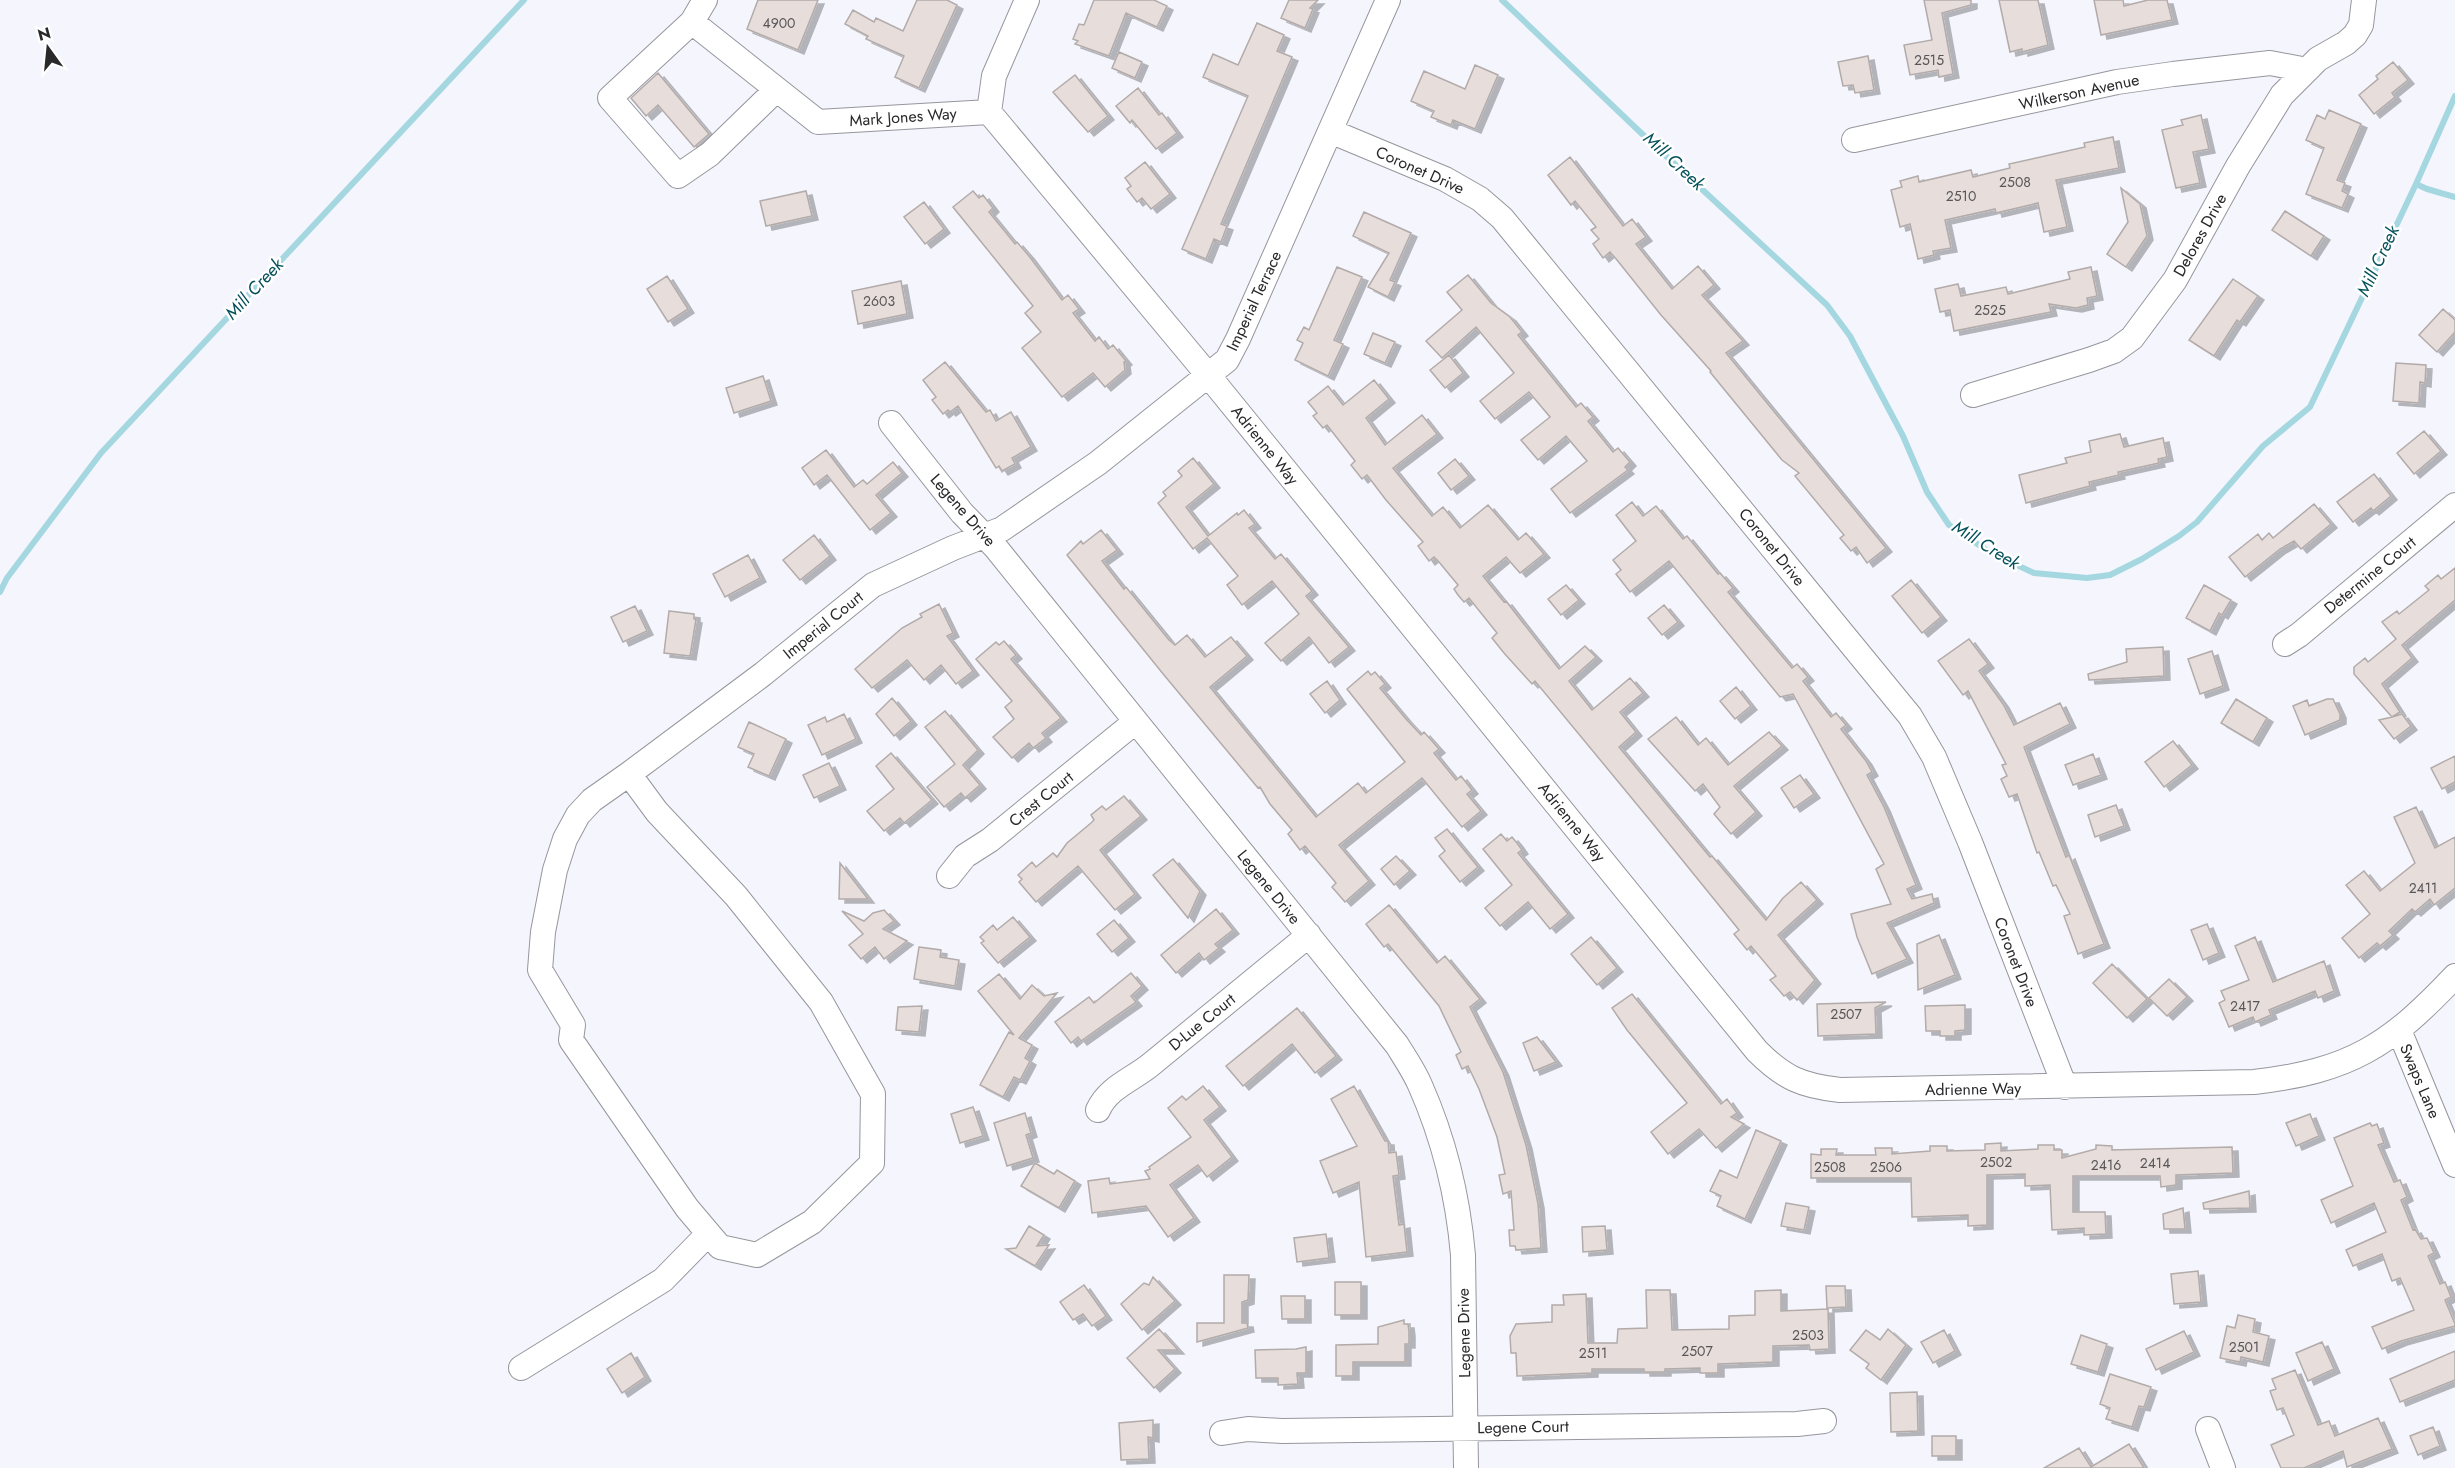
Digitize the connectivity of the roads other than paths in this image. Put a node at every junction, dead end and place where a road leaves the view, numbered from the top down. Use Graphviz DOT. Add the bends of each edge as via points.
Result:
graph roads {
  1 [pos="705,0"];
  2 [pos="1027,0"];
  3 [pos="1388,0"];
  4 [pos="2364,0"];
  5 [pos="692,22"];
  6 [pos="2307,70"];
  7 [pos="776,90"];
  8 [pos="989,112"];
  9 [pos="1330,131"];
  10 [pos="1854,140"];
  11 [pos="1208,375"];
  12 [pos="1973,395"];
  13 [pos="891,423"];
  14 [pos="2455,505"];
  15 [pos="984,536"];
  16 [pos="2285,644"];
  17 [pos="1135,722"];
  18 [pos="629,774"];
  19 [pos="949,876"];
  20 [pos="1309,935"];
  21 [pos="2455,976"];
  22 [pos="2399,1030"];
  23 [pos="2064,1087"];
  24 [pos="1098,1110"];
  25 [pos="2455,1165"];
  26 [pos="708,1234"];
  27 [pos="521,1368"];
  28 [pos="1824,1421"];
  29 [pos="1465,1428"];
  30 [pos="2208,1429"];
  31 [pos="1222,1433"];
  32 [pos="1466,1468"];
  33 [pos="2223,1468"];
  1 -- 5 [label="street"];
  2 -- 8 [label="street" via="994,76"];
  3 -- 9 [label="street, Imperial Terrace"];
  4 -- 6 [label="street, Delores Drive" via="2361,25 2355,35"];
  5 -- 7 [label="street"];
  5 -- 7 [label="street" via="610,98 678,176 710,154"];
  6 -- 10 [label="street, Wilkerson Avenue" via="2270,63 2118,82"];
  6 -- 12 [label="street, Delores Drive" via="2282,95 2175,280 2132,339 2090,360"];
  7 -- 8 [label="street, Mark Jones Way" via="818,122"];
  8 -- 11 [label="street, Adrienne Way"];
  9 -- 11 [label="street, Imperial Terrace" via="1238,339 1227,360"];
  9 -- 23 [label="street, Coronet Drive" via="1445,179 1480,199 1502,218 1910,716 1934,757 1965,831"];
  11 -- 15 [label="street, Imperial Terrace" via="1098,464 1002,529"];
  11 -- 23 [label="street, Adrienne Way" via="1774,1068 1802,1083 1839,1090"];
  13 -- 15 [label="street, Legene Drive"];
  14 -- 16 [label="street, Determine Court"];
  15 -- 17 [label="street, Legene Drive"];
  15 -- 18 [label="street, Imperial Court" via="873,585 763,674"];
  17 -- 19 [label="street, Crest Court" via="966,856"];
  17 -- 20 [label="street, Legene Drive"];
  18 -- 26 [label="street, Imperial Court" via="585,807 565,839 543,932 540,970 573,1025 571,1040"];
  18 -- 26 [label="street, Imperial Court" via="657,812 736,896 821,1002 873,1094 872,1163 812,1221 757,1255 720,1247"];
  20 -- 24 [label="street, D-Lue Court" via="1110,1093"];
  20 -- 29 [label="street, Legene Drive" via="1397,1045 1420,1083 1438,1131 1452,1178 1463,1255"];
  21 -- 22 [label="street, Adrienne Way"];
  22 -- 23 [label="street, Adrienne Way" via="2370,1051 2344,1063 2294,1077 2254,1082"];
  22 -- 25 [label="street, Swaps Lane"];
  26 -- 27 [label="street" via="663,1280"];
  28 -- 29 [label="street, Legene Court"];
  29 -- 31 [label="street, Legene Court" via="1248,1429"];
  29 -- 32 [label="street, Legene Drive"];
  30 -- 33 [label="street"];
}
